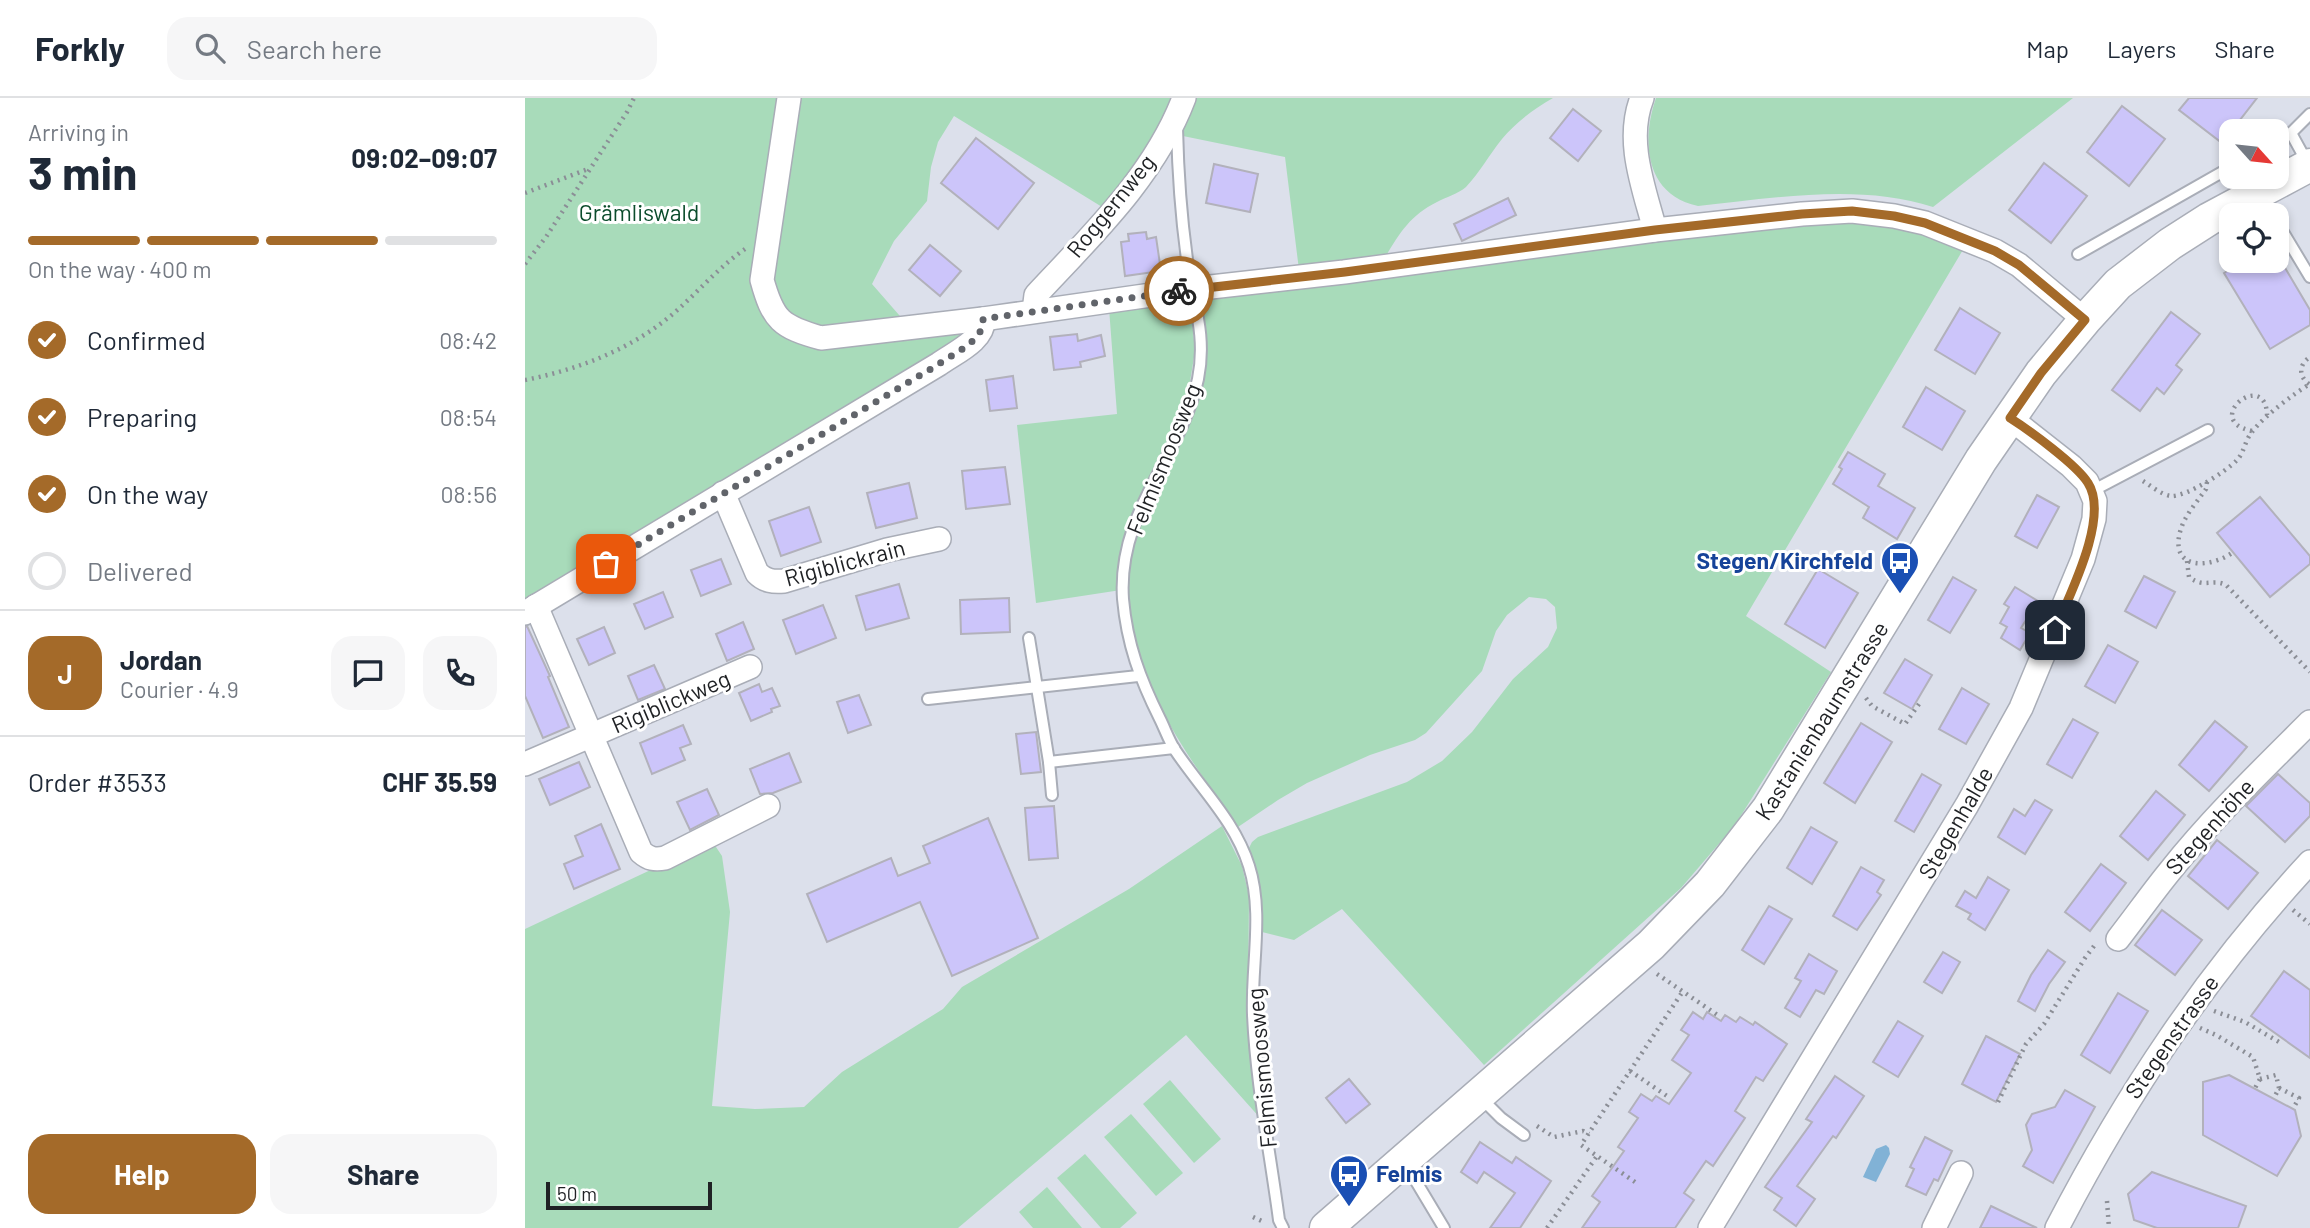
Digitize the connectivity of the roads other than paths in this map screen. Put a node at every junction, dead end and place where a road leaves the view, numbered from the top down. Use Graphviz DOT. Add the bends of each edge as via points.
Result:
graph roads {
  1 [pos="789,98"];
  2 [pos="1642,98"];
  3 [pos="1180,108"];
  4 [pos="2310,114"];
  5 [pos="2291,133"];
  6 [pos="2310,165"];
  7 [pos="2219,174"];
  8 [pos="2267,203"];
  9 [pos="2219,216"];
  10 [pos="1655,230"];
  11 [pos="2289,242"];
  12 [pos="2078,254"];
  13 [pos="2310,277"];
  14 [pos="1193,289"];
  15 [pos="1034,311"];
  16 [pos="983,319"];
  17 [pos="2085,320"];
  18 [pos="2010,418"];
  19 [pos="2208,430"];
  20 [pos="2092,491"];
  21 [pos="723,493"];
  22 [pos="939,539"];
  23 [pos="530,610"];
  24 [pos="1028,638"];
  25 [pos="750,667"];
  26 [pos="1138,676"];
  27 [pos="1037,687"];
  28 [pos="928,699"];
  29 [pos="2310,723"];
  30 [pos="591,736"];
  31 [pos="1174,748"];
  32 [pos="1049,762"];
  33 [pos="525,764"];
  34 [pos="1052,795"];
  35 [pos="768,806"];
  36 [pos="2310,862"];
  37 [pos="2118,939"];
  38 [pos="1479,1096"];
  39 [pos="1524,1135"];
  40 [pos="1404,1160"];
  41 [pos="1961,1173"];
  42 [pos="1283,1228"];
  43 [pos="1326,1228"];
  44 [pos="1444,1228"];
  45 [pos="1710,1228"];
  46 [pos="1934,1228"];
  47 [pos="2057,1228"];
  1 -- 16 [label="street" via="762,280 768,304 780,321 821,338"];
  2 -- 10 [label="street" via="1637,110 1637,156"];
  3 -- 14 [label="lane, Felmismoosweg" via="1178,170"];
  3 -- 15 [label="street, Roggernweg" via="1139,178 1036,295"];
  4 -- 5 [label="lane"];
  5 -- 6 [label="lane"];
  6 -- 8 [label="street, Kastanienbaumstrasse"];
  7 -- 12 [label="lane"];
  9 -- 17 [label="street, Kastanienbaumstrasse" via="2171,244 2118,284"];
  10 -- 14 [label="street"];
  10 -- 17 [label="street" via="1852,211 1894,216 1925,223 1995,251"];
  11 -- 13 [label="lane"];
  14 -- 15 [label="street"];
  14 -- 26 [label="lane, Felmismoosweg" via="1201,327 1198,378 1181,429 1135,519 1122,581"];
  15 -- 16 [label="street"];
  16 -- 21 [label="street" via="978,337 939,364"];
  17 -- 18 [label="street, Kastanienbaumstrasse"];
  18 -- 20 [label="street" via="2071,466"];
  18 -- 38 [label="street, Kastanienbaumstrasse" via="1746,840 1651,945"];
  19 -- 20 [label="lane"];
  20 -- 45 [label="street, Stegenhalde" via="2094,519 2083,559 2021,708 1908,905"];
  21 -- 22 [label="street, Rigiblickrain" via="757,573 773,582"];
  21 -- 23 [label="street"];
  23 -- 30 [label="street, Rigiblickweg"];
  24 -- 27 [label="lane"];
  25 -- 30 [label="street, Rigiblickweg"];
  26 -- 27 [label="lane"];
  26 -- 31 [label="lane, Felmismoosweg"];
  27 -- 28 [label="lane"];
  27 -- 32 [label="lane"];
  29 -- 37 [label="street, Stegenhöhe" via="2197,839"];
  30 -- 33 [label="street, Rigiblickweg"];
  30 -- 35 [label="street, Rigiblickweg" via="641,852 648,858 666,858"];
  31 -- 32 [label="lane"];
  31 -- 42 [label="lane, Felmismoosweg" via="1236,834 1249,867 1255,899 1253,1014"];
  32 -- 34 [label="lane"];
  36 -- 47 [label="street, Stegenstrasse" via="2180,1021 2117,1117"];
  38 -- 39 [label="lane"];
  38 -- 40 [label="street, Kastanienbaumstrasse"];
  40 -- 43 [label="street, Kastanienbaumstrasse"];
  40 -- 44 [label="lane"];
  41 -- 46 [label="street"];
}
